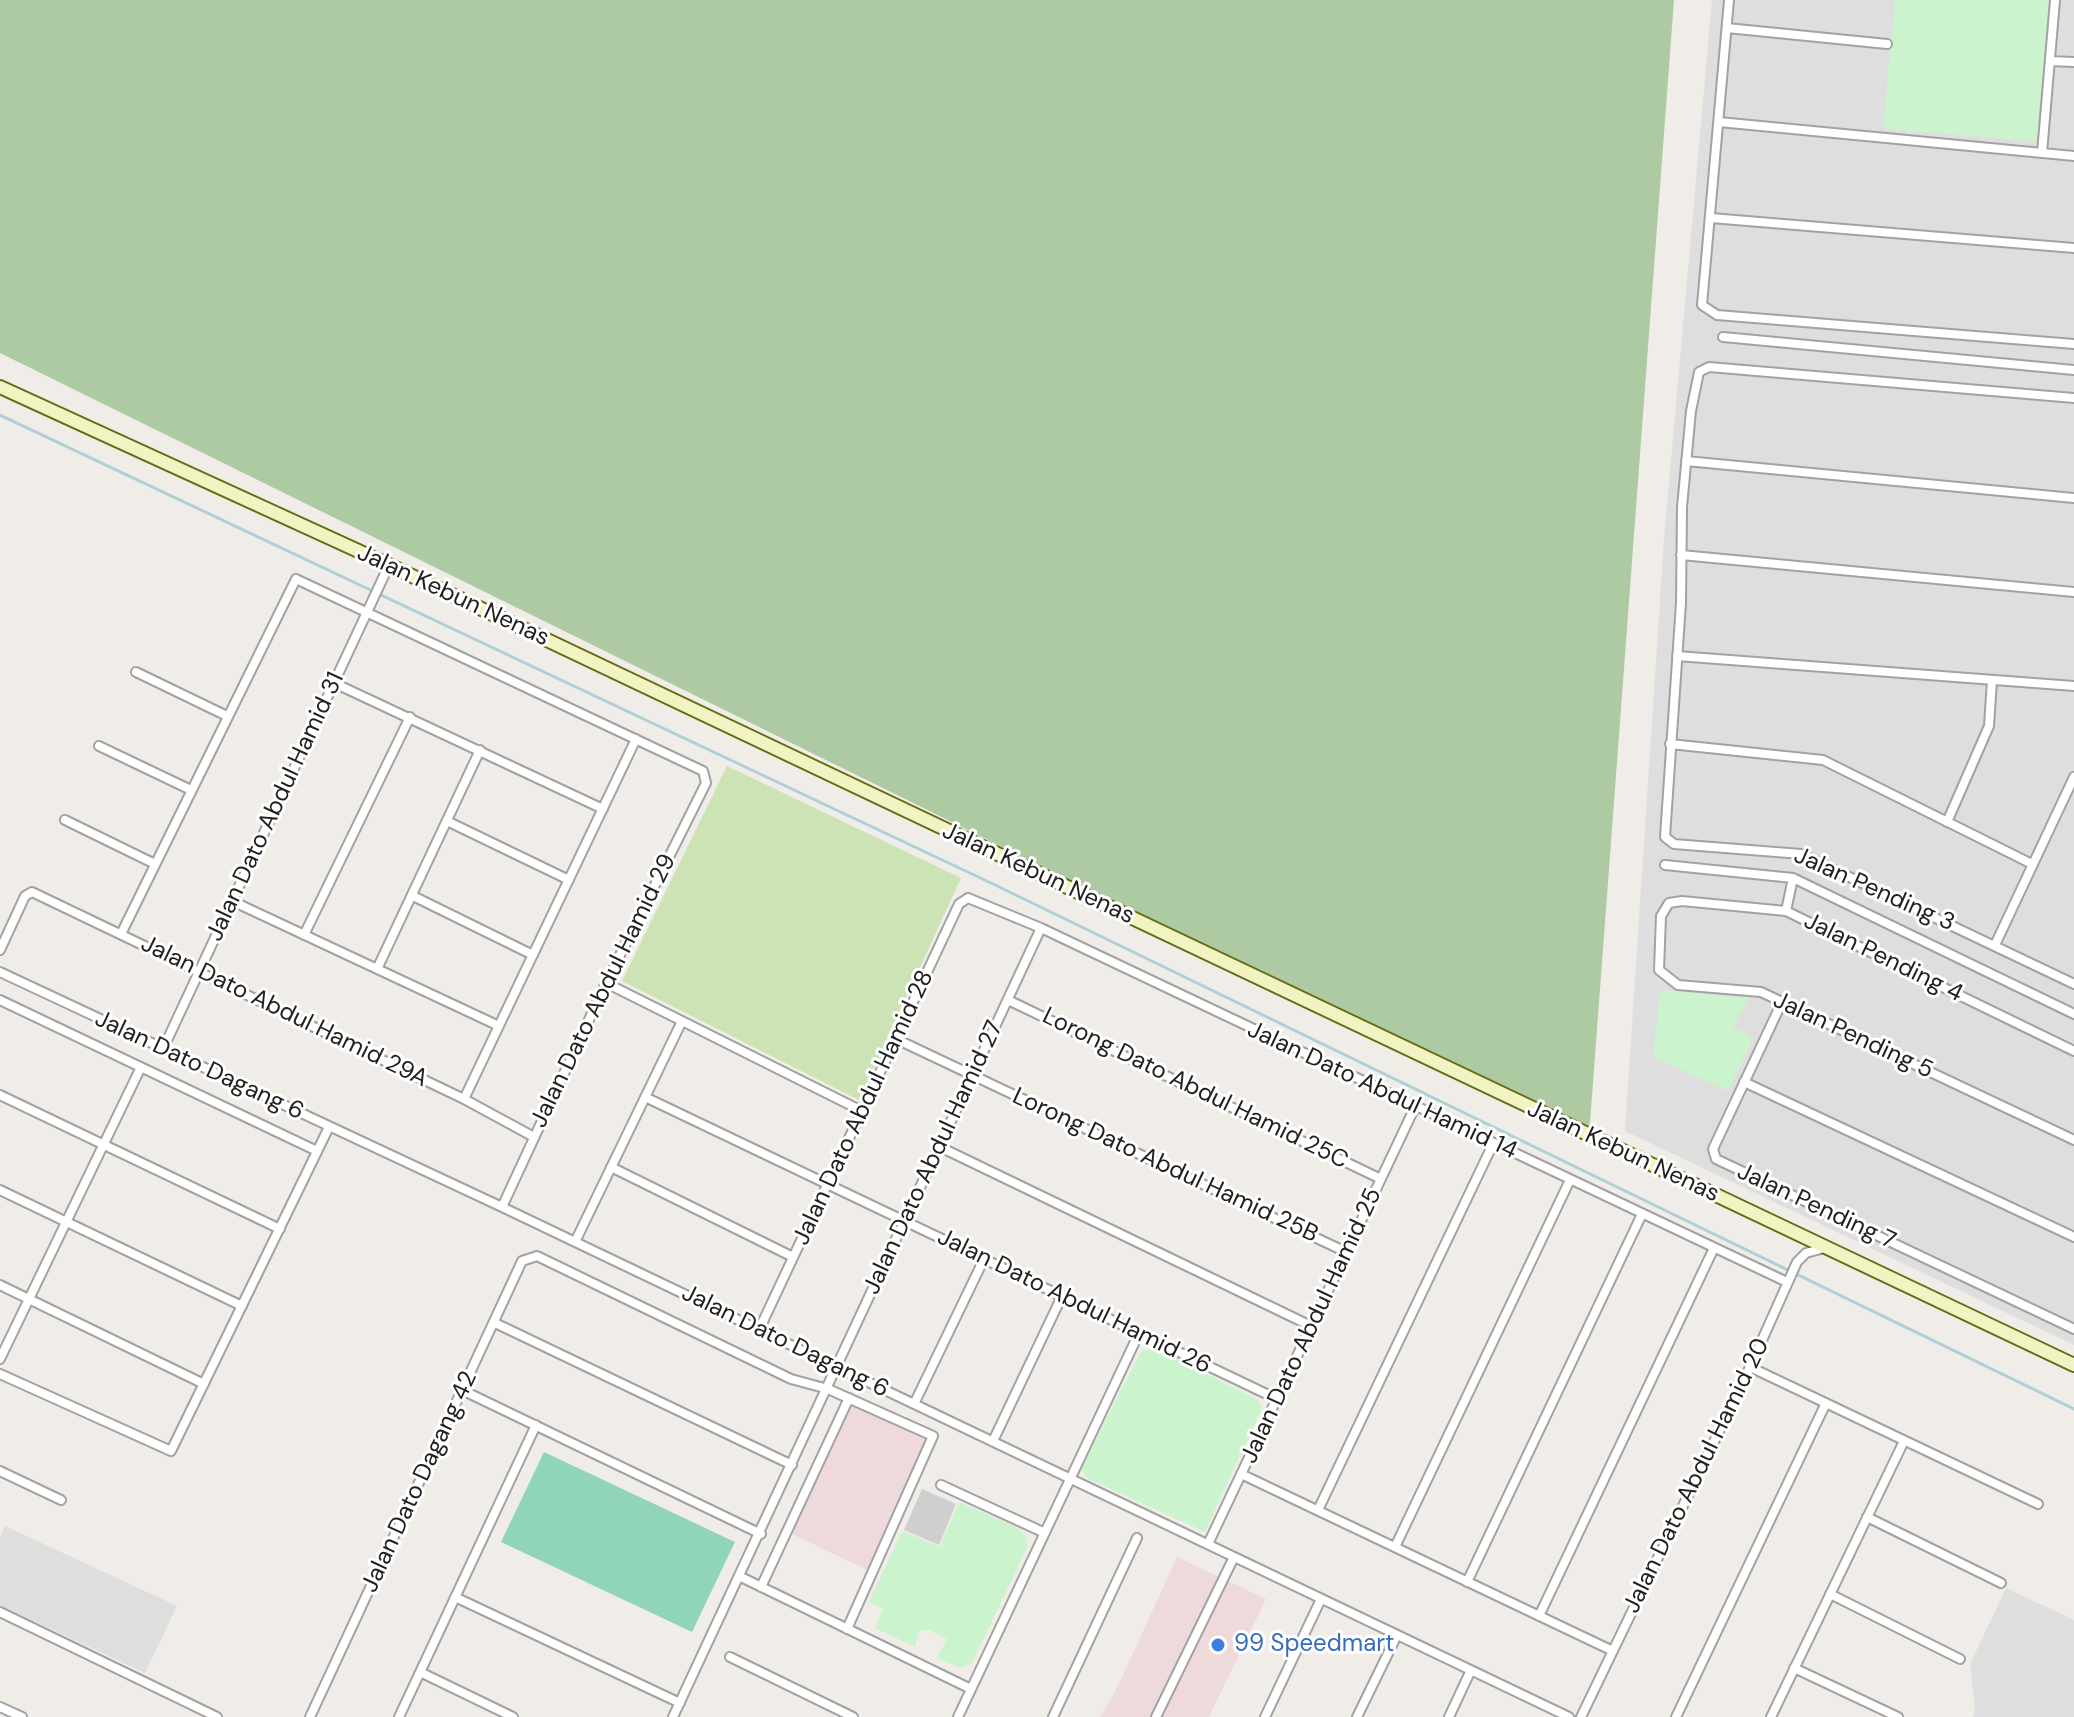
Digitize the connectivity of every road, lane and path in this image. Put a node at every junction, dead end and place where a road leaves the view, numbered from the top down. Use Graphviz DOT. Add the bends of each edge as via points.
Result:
graph roads {
  1 [pos="1729,0"];
  2 [pos="2055,0"];
  3 [pos="1727,28"];
  4 [pos="1887,44"];
  5 [pos="2050,61"];
  6 [pos="2074,62"];
  7 [pos="1719,122"];
  8 [pos="2042,153"];
  9 [pos="2074,156"];
  10 [pos="1711,218"];
  11 [pos="2074,248"];
  12 [pos="1723,337"];
  13 [pos="2074,344"];
  14 [pos="2074,370"];
  15 [pos="0,387"];
  16 [pos="2074,398"];
  17 [pos="1686,461"];
  18 [pos="2074,498"];
  19 [pos="1681,555"];
  20 [pos="389,565"];
  21 [pos="2074,592"];
  22 [pos="367,611"];
  23 [pos="1677,656"];
  24 [pos="136,672"];
  25 [pos="1992,680"];
  26 [pos="334,683"];
  27 [pos="2074,686"];
  28 [pos="227,716"];
  29 [pos="410,717"];
  30 [pos="636,739"];
  31 [pos="1670,744"];
  32 [pos="99,746"];
  33 [pos="480,750"];
  34 [pos="2074,777"];
  35 [pos="191,790"];
  36 [pos="603,809"];
  37 [pos="65,820"];
  38 [pos="449,822"];
  39 [pos="1947,822"];
  40 [pos="155,864"];
  41 [pos="2032,864"];
  42 [pos="1665,865"];
  43 [pos="1793,878"];
  44 [pos="569,880"];
  45 [pos="413,896"];
  46 [pos="977,899"];
  47 [pos="232,901"];
  48 [pos="1682,901"];
  49 [pos="1786,911"];
  50 [pos="1041,928"];
  51 [pos="121,934"];
  52 [pos="304,935"];
  53 [pos="1995,945"];
  54 [pos="0,950"];
  55 [pos="533,955"];
  56 [pos="377,969"];
  57 [pos="0,972"];
  58 [pos="199,972"];
  59 [pos="606,983"];
  60 [pos="2074,984"];
  61 [pos="0,1000"];
  62 [pos="1008,1000"];
  63 [pos="1782,1002"];
  64 [pos="2073,1010"];
  65 [pos="682,1021"];
  66 [pos="499,1026"];
  67 [pos="896,1039"];
  68 [pos="163,1049"];
  69 [pos="2074,1051"];
  70 [pos="141,1067"];
  71 [pos="973,1076"];
  72 [pos="1744,1082"];
  73 [pos="0,1095"];
  74 [pos="645,1097"];
  75 [pos="464,1099"];
  76 [pos="1415,1107"];
  77 [pos="862,1111"];
  78 [pos="329,1127"];
  79 [pos="534,1137"];
  80 [pos="2074,1140"];
  81 [pos="1493,1144"];
  82 [pos="103,1146"];
  83 [pos="940,1147"];
  84 [pos="317,1151"];
  85 [pos="611,1167"];
  86 [pos="1381,1179"];
  87 [pos="1570,1180"];
  88 [pos="828,1183"];
  89 [pos="0,1190"];
  90 [pos="502,1207"];
  91 [pos="1642,1214"];
  92 [pos="905,1220"];
  93 [pos="66,1222"];
  94 [pos="280,1229"];
  95 [pos="2074,1237"];
  96 [pos="575,1242"];
  97 [pos="1714,1248"];
  98 [pos="1824,1248"];
  99 [pos="1346,1252"];
  100 [pos="793,1257"];
  101 [pos="984,1259"];
  102 [pos="1787,1282"];
  103 [pos="0,1285"];
  104 [pos="1062,1296"];
  105 [pos="30,1299"];
  106 [pos="242,1306"];
  107 [pos="495,1323"];
  108 [pos="1311,1326"];
  109 [pos="2074,1329"];
  110 [pos="759,1330"];
  111 [pos="1139,1333"];
  112 [pos="0,1359"];
  113 [pos="2074,1365"];
  114 [pos="838,1367"];
  115 [pos="1750,1367"];
  116 [pos="0,1374"];
  117 [pos="204,1384"];
  118 [pos="828,1389"];
  119 [pos="464,1391"];
  120 [pos="849,1398"];
  121 [pos="1277,1399"];
  122 [pos="1826,1403"];
  123 [pos="914,1404"];
  124 [pos="536,1425"];
  125 [pos="993,1441"];
  126 [pos="1904,1441"];
  127 [pos="792,1465"];
  128 [pos="0,1471"];
  129 [pos="1241,1474"];
  130 [pos="1071,1479"];
  131 [pos="941,1485"];
  132 [pos="61,1500"];
  133 [pos="2038,1504"];
  134 [pos="1318,1510"];
  135 [pos="1867,1517"];
  136 [pos="1045,1533"];
  137 [pos="761,1534"];
  138 [pos="1137,1538"];
  139 [pos="1208,1544"];
  140 [pos="1395,1547"];
  141 [pos="1234,1557"];
  142 [pos="741,1577"];
  143 [pos="1467,1582"];
  144 [pos="2001,1583"];
  145 [pos="761,1587"];
  146 [pos="1830,1594"];
  147 [pos="455,1597"];
  148 [pos="1321,1599"];
  149 [pos="0,1612"];
  150 [pos="1539,1616"];
  151 [pos="847,1629"];
  152 [pos="1397,1635"];
  153 [pos="1613,1651"];
  154 [pos="730,1657"];
  155 [pos="1960,1659"];
  156 [pos="1794,1668"];
  157 [pos="1471,1670"];
  158 [pos="420,1672"];
  159 [pos="971,1689"];
  160 [pos="680,1703"];
  161 [pos="0,1707"];
  162 [pos="1550,1713"];
  163 [pos="22,1717"];
  164 [pos="217,1717"];
  165 [pos="310,1717"];
  166 [pos="399,1717"];
  167 [pos="513,1717"];
  168 [pos="673,1717"];
  169 [pos="853,1717"];
  170 [pos="958,1717"];
  171 [pos="1053,1717"];
  172 [pos="1156,1717"];
  173 [pos="1265,1717"];
  174 [pos="1357,1717"];
  175 [pos="1449,1717"];
  176 [pos="1569,1717"];
  177 [pos="1581,1717"];
  178 [pos="1676,1717"];
  179 [pos="1771,1717"];
  180 [pos="1898,1717"];
  1 -- 3 [label="street"];
  2 -- 5 [label="street"];
  3 -- 4 [label="street"];
  3 -- 7 [label="street"];
  5 -- 6 [label="street"];
  5 -- 8 [label="street"];
  7 -- 8 [label="street"];
  7 -- 10 [label="street"];
  8 -- 9 [label="street"];
  10 -- 11 [label="street"];
  10 -- 13 [label="street" via="1702,305 1717,315"];
  12 -- 14 [label="street"];
  15 -- 20 [label="street, Jalan Kebun Nenas"];
  16 -- 17 [label="street" via="1709,367 1695,380"];
  17 -- 18 [label="street"];
  17 -- 19 [label="street"];
  19 -- 21 [label="street"];
  19 -- 23 [label="street"];
  20 -- 22 [label="street, Jalan Dato Abdul Hamid 31"];
  20 -- 98 [label="street, Jalan Kebun Nenas"];
  22 -- 26 [label="street, Jalan Dato Abdul Hamid 31"];
  22 -- 28 [label="street" via="296,579"];
  22 -- 30 [label="street"];
  23 -- 25 [label="street"];
  23 -- 31 [label="street"];
  24 -- 28 [label="street"];
  25 -- 27 [label="street"];
  25 -- 39 [label="street" via="1989,726"];
  26 -- 29 [label="street"];
  26 -- 47 [label="street, Jalan Dato Abdul Hamid 31"];
  28 -- 35 [label="street"];
  29 -- 33 [label="street"];
  29 -- 52 [label="street"];
  30 -- 36 [label="street"];
  30 -- 59 [label="street, Jalan Dato Abdul Hamid 29" via="706,777"];
  31 -- 39 [label="street" via="1823,760"];
  31 -- 53 [label="street, Jalan Pending 3" via="1665,837 1674,844 1801,854"];
  32 -- 35 [label="street"];
  33 -- 36 [label="street"];
  33 -- 38 [label="street"];
  34 -- 41 [label="street"];
  35 -- 40 [label="street"];
  36 -- 44 [label="street"];
  37 -- 40 [label="street"];
  38 -- 44 [label="street"];
  38 -- 45 [label="street"];
  39 -- 41 [label="street"];
  40 -- 51 [label="street"];
  41 -- 53 [label="street"];
  42 -- 43 [label="street"];
  43 -- 49 [label="street"];
  43 -- 64 [label="street"];
  44 -- 55 [label="street"];
  45 -- 55 [label="street"];
  45 -- 56 [label="street"];
  46 -- 50 [label="street, Jalan Dato Abdul Hamid 14"];
  46 -- 67 [label="street, Jalan Dato Abdul Hamid 28" via="959,904"];
  47 -- 52 [label="street"];
  47 -- 58 [label="street, Jalan Dato Abdul Hamid 31"];
  48 -- 49 [label="street, Jalan Pending 4"];
  48 -- 63 [label="street, Jalan Pending 5" via="1669,903 1661,916 1659,970 1667,979 1686,987 1761,992"];
  49 -- 69 [label="street, Jalan Pending 4"];
  50 -- 62 [label="street, Jalan Dato Abdul Hamid 27"];
  50 -- 76 [label="street, Jalan Dato Abdul Hamid 14"];
  51 -- 54 [label="street, Jalan Dato Abdul Hamid 29A" via="32,892 25,896"];
  51 -- 58 [label="street, Jalan Dato Abdul Hamid 29A"];
  52 -- 56 [label="street"];
  53 -- 60 [label="street, Jalan Pending 3"];
  55 -- 66 [label="street"];
  56 -- 66 [label="street"];
  57 -- 68 [label="street, Jalan Dato Dagang 6"];
  58 -- 68 [label="street, Jalan Dato Abdul Hamid 31"];
  58 -- 75 [label="street, Jalan Dato Abdul Hamid 29A"];
  59 -- 65 [label="street"];
  59 -- 79 [label="street, Jalan Dato Abdul Hamid 29"];
  61 -- 70 [label="street"];
  62 -- 71 [label="street, Jalan Dato Abdul Hamid 27"];
  62 -- 86 [label="street, Lorong Dato Abdul Hamid 25C"];
  63 -- 72 [label="street, Jalan Pending 7"];
  63 -- 80 [label="street, Jalan Pending 5"];
  65 -- 74 [label="street"];
  65 -- 77 [label="street"];
  66 -- 75 [label="street"];
  67 -- 71 [label="street, Lorong Dato Abdul Hamid 25B"];
  67 -- 77 [label="street, Jalan Dato Abdul Hamid 28"];
  68 -- 78 [label="street, Jalan Dato Dagang 6"];
  70 -- 82 [label="street"];
  70 -- 84 [label="street"];
  71 -- 83 [label="street, Jalan Dato Abdul Hamid 27"];
  71 -- 99 [label="street, Lorong Dato Abdul Hamid 25B"];
  72 -- 95 [label="street"];
  72 -- 109 [label="street, Jalan Pending 7" via="1713,1149 1716,1159"];
  73 -- 82 [label="street"];
  74 -- 85 [label="street"];
  74 -- 88 [label="street, Jalan Dato Abdul Hamid 26"];
  75 -- 79 [label="street, Jalan Dato Abdul Hamid 29A"];
  76 -- 81 [label="street, Jalan Dato Abdul Hamid 14"];
  76 -- 86 [label="street, Jalan Dato Abdul Hamid 25"];
  77 -- 88 [label="street, Jalan Dato Abdul Hamid 28"];
  78 -- 84 [label="street"];
  78 -- 90 [label="street, Jalan Dato Dagang 6"];
  79 -- 90 [label="street, Jalan Dato Abdul Hamid 29"];
  81 -- 87 [label="street, Jalan Dato Abdul Hamid 14"];
  81 -- 134 [label="street"];
  82 -- 93 [label="street"];
  82 -- 94 [label="street"];
  83 -- 92 [label="street, Jalan Dato Abdul Hamid 27"];
  83 -- 108 [label="street"];
  84 -- 94 [label="street"];
  85 -- 96 [label="street"];
  85 -- 100 [label="street"];
  86 -- 99 [label="street, Jalan Dato Abdul Hamid 25"];
  87 -- 91 [label="street, Jalan Dato Abdul Hamid 14"];
  87 -- 140 [label="street"];
  88 -- 92 [label="street, Jalan Dato Abdul Hamid 26"];
  88 -- 100 [label="street, Jalan Dato Abdul Hamid 28"];
  89 -- 93 [label="street"];
  90 -- 96 [label="street, Jalan Dato Dagang 6"];
  91 -- 97 [label="street, Jalan Dato Abdul Hamid 14"];
  91 -- 143 [label="street"];
  92 -- 101 [label="street, Jalan Dato Abdul Hamid 26"];
  92 -- 114 [label="street, Jalan Dato Abdul Hamid 27"];
  93 -- 105 [label="street"];
  93 -- 106 [label="street"];
  94 -- 106 [label="street"];
  96 -- 110 [label="street, Jalan Dato Dagang 6"];
  97 -- 102 [label="street, Jalan Dato Abdul Hamid 14"];
  97 -- 150 [label="street"];
  98 -- 102 [label="street, Jalan Dato Abdul Hamid 20" via="1802,1256"];
  98 -- 113 [label="street, Jalan Kebun Nenas"];
  99 -- 108 [label="street, Jalan Dato Abdul Hamid 25"];
  100 -- 110 [label="street, Jalan Dato Abdul Hamid 28"];
  101 -- 104 [label="street, Jalan Dato Abdul Hamid 26"];
  101 -- 123 [label="street"];
  102 -- 115 [label="street, Jalan Dato Abdul Hamid 20"];
  103 -- 105 [label="street"];
  104 -- 111 [label="street, Jalan Dato Abdul Hamid 26"];
  104 -- 125 [label="street"];
  105 -- 112 [label="street"];
  105 -- 117 [label="street"];
  106 -- 117 [label="street"];
  107 -- 118 [label="street, Jalan Dato Dagang 42" via="522,1261 537,1256 791,1379"];
  107 -- 119 [label="street, Jalan Dato Dagang 42"];
  107 -- 127 [label="street"];
  108 -- 121 [label="street, Jalan Dato Abdul Hamid 25"];
  110 -- 114 [label="street, Jalan Dato Dagang 6"];
  111 -- 121 [label="street, Jalan Dato Abdul Hamid 26"];
  111 -- 130 [label="street"];
  114 -- 118 [label="street, Jalan Dato Abdul Hamid 27"];
  114 -- 123 [label="street, Jalan Dato Dagang 6"];
  115 -- 122 [label="street"];
  115 -- 153 [label="street, Jalan Dato Abdul Hamid 20"];
  116 -- 117 [label="street" via="171,1451"];
  118 -- 120 [label="street"];
  118 -- 127 [label="street, Jalan Dato Abdul Hamid 27"];
  119 -- 124 [label="street"];
  119 -- 165 [label="street, Jalan Dato Dagang 42"];
  120 -- 145 [label="street"];
  120 -- 151 [label="street" via="933,1436"];
  121 -- 129 [label="street, Jalan Dato Abdul Hamid 25"];
  122 -- 126 [label="street"];
  122 -- 178 [label="street"];
  123 -- 125 [label="street, Jalan Dato Dagang 6"];
  124 -- 137 [label="street"];
  124 -- 147 [label="street"];
  125 -- 130 [label="street, Jalan Dato Dagang 6"];
  126 -- 133 [label="street"];
  126 -- 135 [label="street"];
  127 -- 137 [label="street, Jalan Dato Abdul Hamid 27"];
  128 -- 132 [label="street"];
  129 -- 134 [label="street"];
  129 -- 139 [label="street, Jalan Dato Abdul Hamid 25"];
  130 -- 136 [label="street"];
  130 -- 139 [label="street, Jalan Dato Dagang 6"];
  131 -- 136 [label="street"];
  134 -- 140 [label="street"];
  135 -- 144 [label="street"];
  135 -- 146 [label="street"];
  136 -- 159 [label="street"];
  137 -- 142 [label="street, Jalan Dato Abdul Hamid 27"];
  138 -- 171 [label="street"];
  139 -- 141 [label="street, Jalan Dato Dagang 6"];
  140 -- 143 [label="street"];
  141 -- 148 [label="street, Jalan Dato Dagang 6"];
  141 -- 172 [label="street"];
  142 -- 145 [label="street"];
  142 -- 160 [label="street, Jalan Dato Abdul Hamid 27"];
  143 -- 150 [label="street"];
  145 -- 151 [label="street"];
  146 -- 155 [label="street"];
  146 -- 156 [label="street"];
  147 -- 158 [label="street"];
  147 -- 160 [label="street"];
  148 -- 152 [label="street, Jalan Dato Dagang 6"];
  148 -- 173 [label="street"];
  149 -- 164 [label="street"];
  150 -- 153 [label="street"];
  151 -- 159 [label="street"];
  152 -- 157 [label="street, Jalan Dato Dagang 6"];
  152 -- 174 [label="street"];
  153 -- 177 [label="street, Jalan Dato Abdul Hamid 20"];
  154 -- 169 [label="street"];
  156 -- 179 [label="street"];
  156 -- 180 [label="street"];
  157 -- 162 [label="street, Jalan Dato Dagang 6"];
  157 -- 175 [label="street"];
  158 -- 166 [label="street"];
  158 -- 167 [label="street"];
  159 -- 170 [label="street"];
  160 -- 168 [label="street, Jalan Dato Abdul Hamid 27"];
  161 -- 163 [label="street"];
  162 -- 176 [label="street, Jalan Dato Dagang 6"];
}
